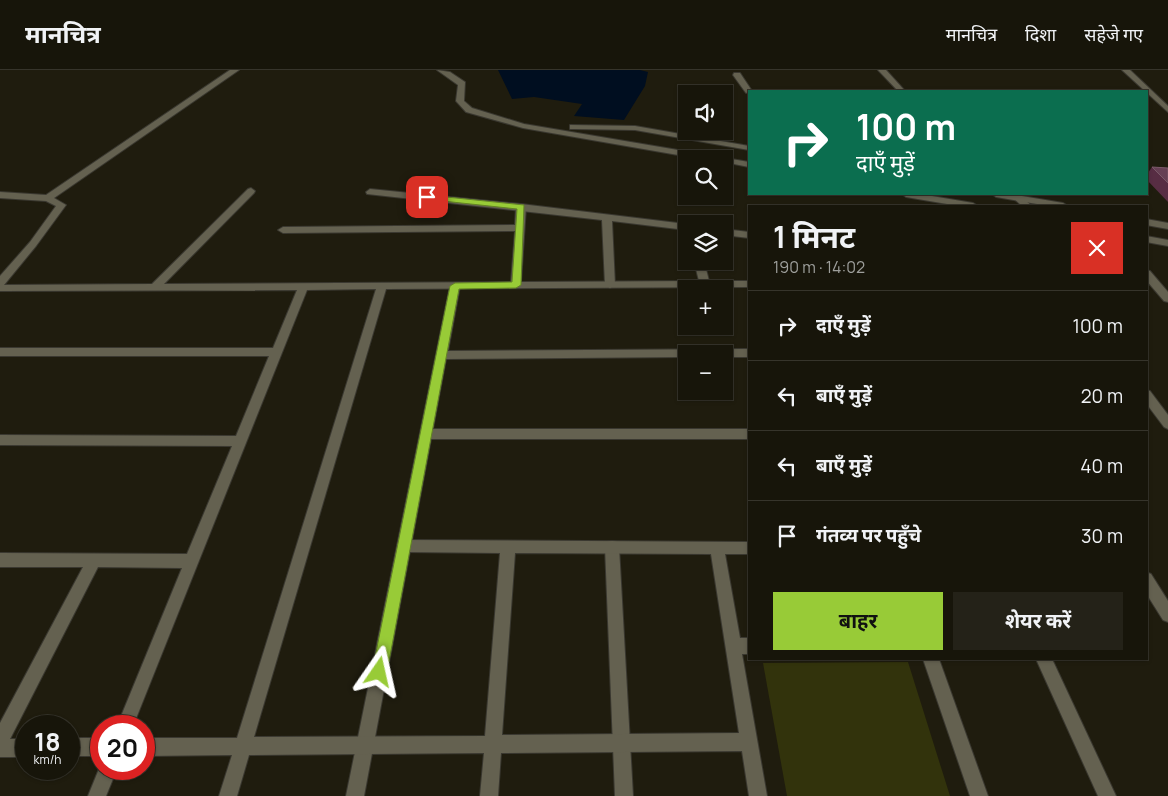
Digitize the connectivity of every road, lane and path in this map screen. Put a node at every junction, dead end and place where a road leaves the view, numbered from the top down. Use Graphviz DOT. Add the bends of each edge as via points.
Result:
graph roads {
  1 [pos="235,70"];
  2 [pos="441,70"];
  3 [pos="882,70"];
  4 [pos="1126,70"];
  5 [pos="737,75"];
  6 [pos="748,90"];
  7 [pos="901,90"];
  8 [pos="1147,90"];
  9 [pos="1148,91"];
  10 [pos="1168,110"];
  11 [pos="523,126"];
  12 [pos="748,148"];
  13 [pos="678,152"];
  14 [pos="733,161"];
  15 [pos="748,164"];
  16 [pos="251,191"];
  17 [pos="370,192"];
  18 [pos="0,195"];
  19 [pos="912,195"];
  20 [pos="1015,196"];
  21 [pos="48,198"];
  22 [pos="967,205"];
  23 [pos="1026,205"];
  24 [pos="1058,205"];
  25 [pos="521,207"];
  26 [pos="606,218"];
  27 [pos="1148,222"];
  28 [pos="678,226"];
  29 [pos="1168,226"];
  30 [pos="520,228"];
  31 [pos="282,230"];
  32 [pos="733,233"];
  33 [pos="748,235"];
  34 [pos="1148,239"];
  35 [pos="1168,243"];
  36 [pos="1150,282"];
  37 [pos="0,283"];
  38 [pos="678,284"];
  39 [pos="733,284"];
  40 [pos="748,284"];
  41 [pos="516,285"];
  42 [pos="610,285"];
  43 [pos="382,286"];
  44 [pos="455,286"];
  45 [pos="155,287"];
  46 [pos="303,287"];
  47 [pos="0,288"];
  48 [pos="1168,299"];
  49 [pos="0,352"];
  50 [pos="276,352"];
  51 [pos="748,353"];
  52 [pos="441,355"];
  53 [pos="1148,397"];
  54 [pos="1168,424"];
  55 [pos="426,434"];
  56 [pos="748,434"];
  57 [pos="0,440"];
  58 [pos="240,441"];
  59 [pos="404,546"];
  60 [pos="508,546"];
  61 [pos="612,547"];
  62 [pos="717,548"];
  63 [pos="748,548"];
  64 [pos="0,560"];
  65 [pos="94,560"];
  66 [pos="192,561"];
  67 [pos="1148,582"];
  68 [pos="1168,615"];
  69 [pos="741,646"];
  70 [pos="931,660"];
  71 [pos="1044,660"];
  72 [pos="129,715"];
  73 [pos="0,741"];
  74 [pos="750,742"];
  75 [pos="621,743"];
  76 [pos="493,744"];
  77 [pos="366,745"];
  78 [pos="243,746"];
  79 [pos="155,747"];
  80 [pos="0,748"];
  81 [pos="15,748"];
  82 [pos="104,780"];
  83 [pos="97,796"];
  84 [pos="228,796"];
  85 [pos="356,796"];
  86 [pos="489,796"];
  87 [pos="624,796"];
  88 [pos="758,796"];
  89 [pos="979,796"];
  90 [pos="1107,796"];
  1 -- 21 [label="street"];
  2 -- 11 [label="street" via="462,84 460,101 469,110"];
  3 -- 7 [label="street"];
  4 -- 8 [label="street"];
  5 -- 6 [label="street"];
  9 -- 10 [label="street"];
  11 -- 12 [label="street" via="635,128"];
  11 -- 13 [label="street"];
  14 -- 15 [label="street"];
  16 -- 45 [label="street"];
  17 -- 25 [label="street"];
  18 -- 21 [label="street"];
  19 -- 22 [label="street"];
  20 -- 23 [label="street"];
  20 -- 24 [label="street"];
  21 -- 37 [label="street" via="62,205"];
  25 -- 26 [label="street"];
  25 -- 30 [label="street"];
  26 -- 28 [label="street"];
  26 -- 42 [label="street"];
  27 -- 29 [label="street"];
  30 -- 31 [label="street"];
  30 -- 41 [label="street"];
  32 -- 33 [label="street"];
  34 -- 35 [label="street"];
  36 -- 48 [label="street"];
  38 -- 42 [label="street"];
  39 -- 40 [label="street"];
  41 -- 42 [label="street"];
  41 -- 44 [label="street"];
  43 -- 44 [label="street"];
  43 -- 46 [label="street"];
  43 -- 78 [label="street"];
  44 -- 52 [label="street"];
  45 -- 46 [label="street"];
  45 -- 47 [label="street"];
  46 -- 50 [label="street"];
  49 -- 50 [label="street"];
  50 -- 58 [label="street"];
  51 -- 52 [label="street"];
  52 -- 55 [label="street"];
  53 -- 54 [label="street"];
  55 -- 56 [label="street"];
  55 -- 59 [label="street"];
  57 -- 58 [label="street"];
  58 -- 66 [label="street"];
  59 -- 60 [label="street"];
  59 -- 77 [label="street"];
  60 -- 61 [label="street"];
  60 -- 76 [label="street"];
  61 -- 62 [label="street"];
  61 -- 75 [label="street"];
  62 -- 63 [label="street"];
  62 -- 69 [label="street"];
  64 -- 65 [label="street"];
  65 -- 66 [label="street"];
  65 -- 73 [label="street"];
  66 -- 72 [label="street"];
  67 -- 68 [label="street"];
  69 -- 74 [label="street"];
  70 -- 89 [label="street"];
  71 -- 90 [label="street"];
  74 -- 75 [label="street"];
  74 -- 88 [label="street"];
  75 -- 76 [label="street"];
  75 -- 87 [label="street"];
  76 -- 77 [label="street"];
  76 -- 86 [label="street"];
  77 -- 78 [label="street"];
  77 -- 85 [label="street"];
  78 -- 79 [label="street"];
  78 -- 84 [label="street"];
  80 -- 81 [label="street"];
  82 -- 83 [label="street"];
}
